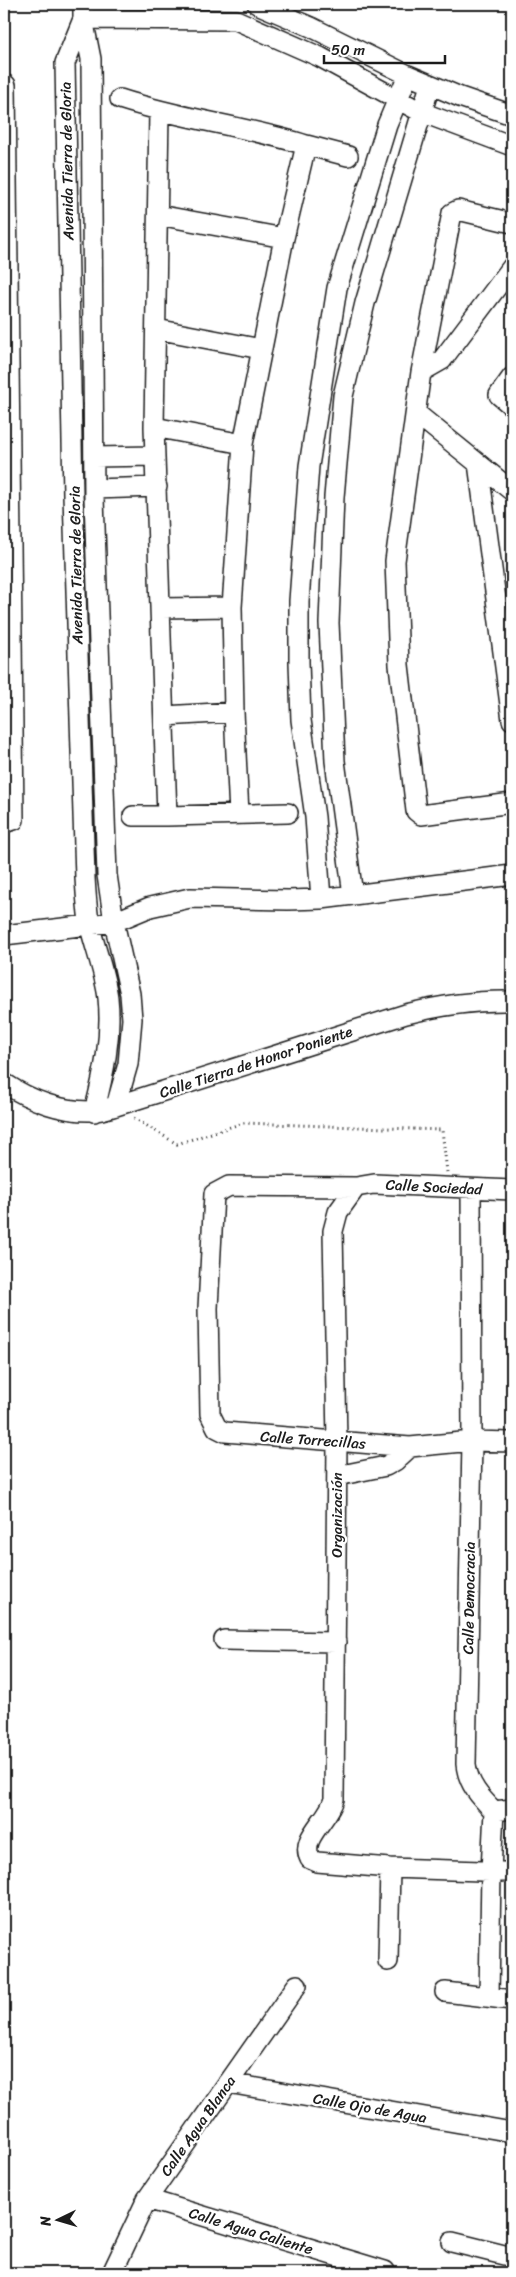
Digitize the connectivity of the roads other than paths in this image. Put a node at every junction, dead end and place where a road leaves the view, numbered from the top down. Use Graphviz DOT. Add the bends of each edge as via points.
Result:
graph roads {
  1 [pos="257,4"];
  2 [pos="83,11"];
  3 [pos="408,75"];
  4 [pos="430,84"];
  5 [pos="4,86"];
  6 [pos="120,98"];
  7 [pos="396,99"];
  8 [pos="159,112"];
  9 [pos="421,112"];
  10 [pos="512,115"];
  11 [pos="306,145"];
  12 [pos="512,146"];
  13 [pos="348,156"];
  14 [pos="158,215"];
  15 [pos="512,223"];
  16 [pos="284,238"];
  17 [pos="512,267"];
  18 [pos="156,329"];
  19 [pos="261,349"];
  20 [pos="421,372"];
  21 [pos="512,378"];
  22 [pos="6,387"];
  23 [pos="512,406"];
  24 [pos="416,414"];
  25 [pos="154,427"];
  26 [pos="243,444"];
  27 [pos="155,456"];
  28 [pos="94,457"];
  29 [pos="478,463"];
  30 [pos="157,487"];
  31 [pos="94,489"];
  32 [pos="512,490"];
  33 [pos="7,523"];
  34 [pos="232,607"];
  35 [pos="161,608"];
  36 [pos="234,712"];
  37 [pos="164,716"];
  38 [pos="512,720"];
  39 [pos="512,803"];
  40 [pos="288,813"];
  41 [pos="239,814"];
  42 [pos="133,816"];
  43 [pos="167,816"];
  44 [pos="4,823"];
  45 [pos="512,875"];
  46 [pos="352,894"];
  47 [pos="321,899"];
  48 [pos="114,922"];
  49 [pos="90,926"];
  50 [pos="4,935"];
  51 [pos="512,1001"];
  52 [pos="4,1083"];
  53 [pos="116,1106"];
  54 [pos="94,1112"];
  55 [pos="356,1187"];
  56 [pos="471,1189"];
  57 [pos="512,1190"];
  58 [pos="217,1428"];
  59 [pos="337,1441"];
  60 [pos="472,1441"];
  61 [pos="512,1442"];
  62 [pos="410,1447"];
  63 [pos="337,1476"];
  64 [pos="224,1640"];
  65 [pos="336,1642"];
  66 [pos="503,1810"];
  67 [pos="390,1868"];
  68 [pos="491,1871"];
  69 [pos="512,1872"];
  70 [pos="388,1961"];
  71 [pos="297,1985"];
  72 [pos="445,1992"];
  73 [pos="489,1997"];
  74 [pos="512,2000"];
  75 [pos="228,2083"];
  76 [pos="512,2132"];
  77 [pos="147,2199"];
  78 [pos="452,2242"];
  79 [pos="512,2257"];
  80 [pos="385,2271"];
  81 [pos="112,2273"];
  1 -- 3 [label="street" via="311,26"];
  2 -- 7 [label="street" via="236,20 320,57"];
  2 -- 28 [label="street, Avenida Tierra de Gloria" via="91,59"];
  2 -- 49 [label="street, Avenida Tierra de Gloria" via="65,63 75,554 85,878"];
  3 -- 4 [label="street"];
  3 -- 7 [label="street"];
  4 -- 9 [label="street"];
  4 -- 10 [label="street"];
  5 -- 22 [label="street"];
  6 -- 8 [label="street"];
  7 -- 9 [label="street"];
  7 -- 47 [label="street" via="337,288 309,466 299,601 299,662"];
  8 -- 11 [label="street"];
  8 -- 14 [label="street"];
  9 -- 12 [label="street"];
  9 -- 46 [label="street" via="365,303 343,396 334,497 329,624 335,761"];
  11 -- 13 [label="street"];
  11 -- 16 [label="street"];
  14 -- 16 [label="street"];
  14 -- 18 [label="street"];
  15 -- 20 [label="street" via="458,210 452,213"];
  16 -- 19 [label="street"];
  17 -- 20 [label="street" via="442,360"];
  18 -- 19 [label="street"];
  18 -- 25 [label="street"];
  19 -- 26 [label="street"];
  20 -- 24 [label="street"];
  21 -- 23 [label="street" via="499,395"];
  22 -- 33 [label="street"];
  24 -- 29 [label="street"];
  24 -- 39 [label="street" via="395,561 399,665 416,811 421,815"];
  25 -- 26 [label="street"];
  25 -- 27 [label="street"];
  26 -- 34 [label="street"];
  27 -- 28 [label="street"];
  27 -- 30 [label="street"];
  28 -- 31 [label="street, Avenida Tierra de Gloria"];
  29 -- 32 [label="street"];
  29 -- 38 [label="street"];
  30 -- 31 [label="street"];
  30 -- 35 [label="street"];
  31 -- 48 [label="street, Avenida Tierra de Gloria" via="107,875"];
  33 -- 44 [label="street" via="14,820"];
  34 -- 35 [label="street"];
  34 -- 36 [label="street"];
  35 -- 37 [label="street"];
  36 -- 37 [label="street"];
  36 -- 41 [label="street"];
  37 -- 43 [label="street"];
  40 -- 41 [label="street"];
  41 -- 43 [label="street"];
  42 -- 43 [label="street"];
  45 -- 46 [label="street"];
  46 -- 47 [label="street"];
  47 -- 48 [label="street" via="190,898 150,907"];
  48 -- 49 [label="street"];
  48 -- 53 [label="street, Avenida Tierra de Gloria" via="126,969 132,1019 128,1064"];
  49 -- 50 [label="street"];
  49 -- 54 [label="street, Avenida Tierra de Gloria" via="108,998 104,1075"];
  51 -- 53 [label="street, Calle Tierra de Honor Poniente" via="472,1001 406,1014"];
  52 -- 54 [label="street, Calle Tierra de Honor Poniente" via="49,1106"];
  53 -- 54 [label="street, Calle Tierra de Honor Poniente"];
  55 -- 56 [label="street, Calle Sociedad" via="374,1184"];
  55 -- 58 [label="street, Calle Sociedad" via="229,1186 214,1194 208,1308 210,1414"];
  55 -- 59 [label="street, Organización" via="338,1212 333,1231"];
  56 -- 57 [label="street, Calle Sociedad"];
  56 -- 60 [label="street, Calle Democracia"];
  58 -- 59 [label="street, Calle Torrecillas" via="232,1434"];
  59 -- 62 [label="street, Calle Torrecillas"];
  59 -- 63 [label="street, Organización"];
  60 -- 61 [label="street, Calle Torrecillas"];
  60 -- 62 [label="street, Calle Torrecillas"];
  60 -- 66 [label="street, Calle Democracia" via="466,1764 469,1780 481,1797"];
  62 -- 63 [label="street, Calle Torrecillas" via="386,1466"];
  63 -- 65 [label="street, Organización"];
  64 -- 65 [label="street"];
  65 -- 67 [label="street, Organización" via="334,1800 309,1850 317,1862"];
  66 -- 68 [label="street, Calle Democracia"];
  67 -- 68 [label="street"];
  67 -- 70 [label="street"];
  68 -- 69 [label="street"];
  68 -- 73 [label="street, Calle Democracia"];
  71 -- 75 [label="street, Calle Agua Blanca"];
  72 -- 73 [label="street"];
  73 -- 74 [label="street"];
  75 -- 76 [label="street, Calle Ojo de Agua"];
  75 -- 77 [label="street, Calle Agua Blanca"];
  77 -- 80 [label="street, Calle Agua Caliente"];
  77 -- 81 [label="street, Calle Agua Blanca"];
  78 -- 79 [label="street"];
}
